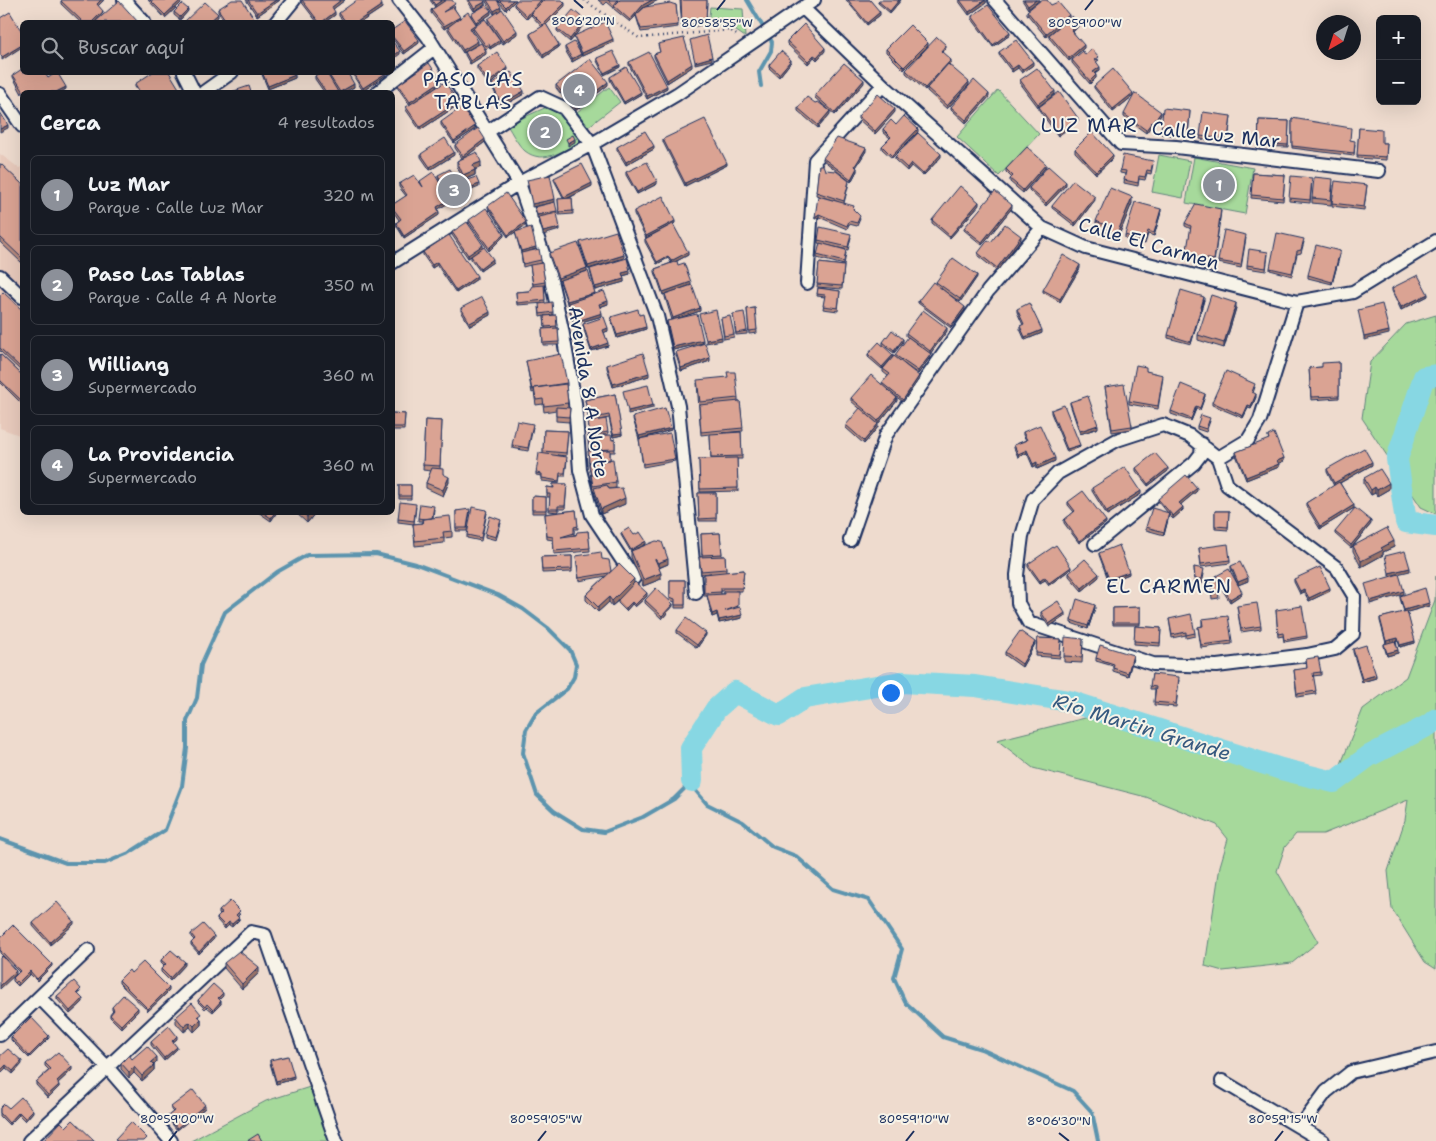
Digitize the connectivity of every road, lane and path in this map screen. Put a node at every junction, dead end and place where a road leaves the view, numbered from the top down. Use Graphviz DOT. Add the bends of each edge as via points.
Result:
graph roads {
  1 [pos="124,0"];
  2 [pos="294,0"];
  3 [pos="399,0"];
  4 [pos="584,0"];
  5 [pos="814,0"];
  6 [pos="994,0"];
  7 [pos="803,8"];
  8 [pos="142,20"];
  9 [pos="278,20"];
  10 [pos="754,40"];
  11 [pos="434,48"];
  12 [pos="186,75"];
  13 [pos="228,75"];
  14 [pos="883,85"];
  15 [pos="193,90"];
  16 [pos="207,90"];
  17 [pos="381,90"];
  18 [pos="0,94"];
  19 [pos="20,123"];
  20 [pos="488,132"];
  21 [pos="592,144"];
  22 [pos="1379,171"];
  23 [pos="520,183"];
  24 [pos="1042,228"];
  25 [pos="1436,241"];
  26 [pos="395,262"];
  27 [pos="0,276"];
  28 [pos="807,283"];
  29 [pos="20,295"];
  30 [pos="1297,302"];
  31 [pos="1202,444"];
  32 [pos="1218,458"];
  33 [pos="850,540"];
  34 [pos="1096,544"];
  35 [pos="634,578"];
  36 [pos="696,593"];
  37 [pos="88,950"];
  38 [pos="40,998"];
  39 [pos="0,1035"];
  40 [pos="1436,1052"];
  41 [pos="107,1067"];
  42 [pos="1222,1081"];
  43 [pos="1300,1127"];
  44 [pos="29,1141"];
  45 [pos="171,1141"];
  46 [pos="336,1141"];
  47 [pos="1324,1141"];
  1 -- 8 [label="street"];
  2 -- 9 [label="street"];
  3 -- 11 [label="street, Avenida 8 A Norte"];
  4 -- 10 [label="path" via="639,38 730,30"];
  5 -- 7 [label="street"];
  6 -- 22 [label="street, Calle Luz Mar" via="1121,144 1176,147"];
  7 -- 10 [label="street"];
  7 -- 14 [label="street, Calle El Carmen"];
  10 -- 21 [label="street" via="677,94"];
  11 -- 17 [label="street"];
  11 -- 20 [label="street, Avenida 8 A Norte"];
  12 -- 15 [label="street"];
  13 -- 16 [label="street"];
  14 -- 24 [label="street, Calle El Carmen"];
  14 -- 28 [label="street" via="815,160"];
  18 -- 19 [label="street"];
  20 -- 21 [label="street" via="540,97 564,108"];
  20 -- 23 [label="street, Avenida 8 A Norte"];
  21 -- 23 [label="street"];
  21 -- 36 [label="street" via="657,316 678,406"];
  23 -- 26 [label="street"];
  23 -- 35 [label="street, Avenida 8 A Norte" via="548,271 562,329 575,403 580,470 592,515"];
  24 -- 30 [label="street, Calle El Carmen" via="1086,248"];
  24 -- 33 [label="street" via="988,291 886,435"];
  25 -- 30 [label="street, Calle El Carmen" via="1353,292"];
  27 -- 29 [label="street"];
  30 -- 32 [label="street" via="1260,420 1248,440"];
  31 -- 32 [label="street"];
  31 -- 32 [label="street" via="1163,425 1117,440 1058,473 1033,499 1022,536 1017,576 1018,603 1029,623 1153,664 1217,666 1307,655 1335,649 1353,634 1354,596 1337,568 1226,485"];
  31 -- 34 [label="street" via="1201,454 1194,463"];
  37 -- 38 [label="street"];
  38 -- 39 [label="street"];
  38 -- 41 [label="street"];
  40 -- 43 [label="street" via="1350,1072 1326,1092"];
  41 -- 44 [label="street"];
  41 -- 45 [label="street"];
  41 -- 46 [label="street" via="250,932 265,936"];
  42 -- 43 [label="street"];
  43 -- 47 [label="street"];
}
